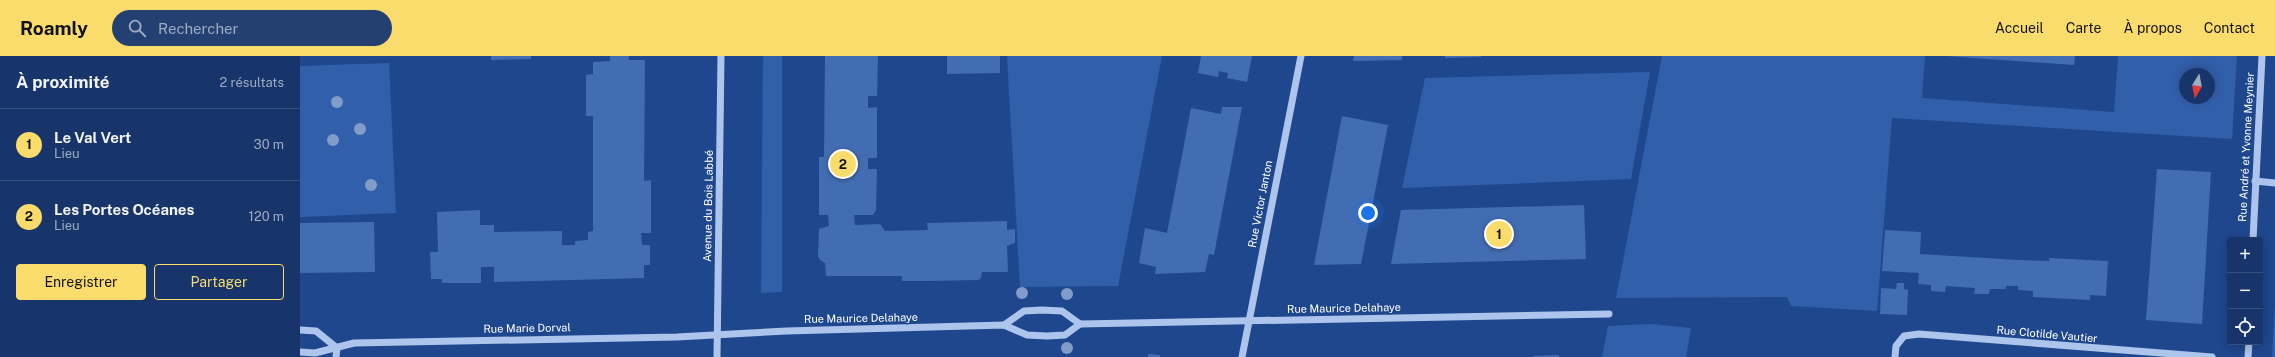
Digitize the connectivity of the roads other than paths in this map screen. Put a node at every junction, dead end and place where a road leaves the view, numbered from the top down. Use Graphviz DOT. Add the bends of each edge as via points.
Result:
graph roads {
  1 [pos="721,56"];
  2 [pos="1300,56"];
  3 [pos="2262,56"];
  4 [pos="2255,181"];
  5 [pos="2275,183"];
  6 [pos="2253,237"];
  7 [pos="1609,314"];
  8 [pos="1249,321"];
  9 [pos="1080,324"];
  10 [pos="1004,325"];
  11 [pos="300,330"];
  12 [pos="718,334"];
  13 [pos="2249,345"];
  14 [pos="337,348"];
  15 [pos="300,352"];
  16 [pos="336,357"];
  17 [pos="717,357"];
  18 [pos="1242,357"];
  19 [pos="1895,357"];
  20 [pos="2212,357"];
  21 [pos="2248,357"];
  1 -- 12 [label="street, Avenue du Bois Labbé"];
  2 -- 8 [label="street, Rue Victor Janton"];
  3 -- 4 [label="street, Rue André et Yvonne Meynier"];
  4 -- 5 [label="street"];
  4 -- 6 [label="street, Rue André et Yvonne Meynier"];
  7 -- 8 [label="street, Rue Maurice Delahaye"];
  8 -- 9 [label="street, Rue Maurice Delahaye"];
  8 -- 18 [label="street, Rue Victor Janton"];
  9 -- 10 [label="street, Rue Maurice Delahaye" via="1064,335 1027,335"];
  9 -- 10 [label="street" via="1062,311 1042,310 1024,311"];
  10 -- 12 [label="street, Rue Maurice Delahaye"];
  11 -- 14 [label="street" via="316,331"];
  12 -- 14 [label="street, Rue Marie Dorval" via="354,343"];
  12 -- 17 [label="street, Avenue du Bois Labbé"];
  13 -- 21 [label="street"];
  14 -- 15 [label="street, Rue Marie Dorval" via="315,353"];
  14 -- 16 [label="street"];
  19 -- 20 [label="street, Rue Clotilde Vautier" via="1896,346 1904,336 1919,334"];
}
